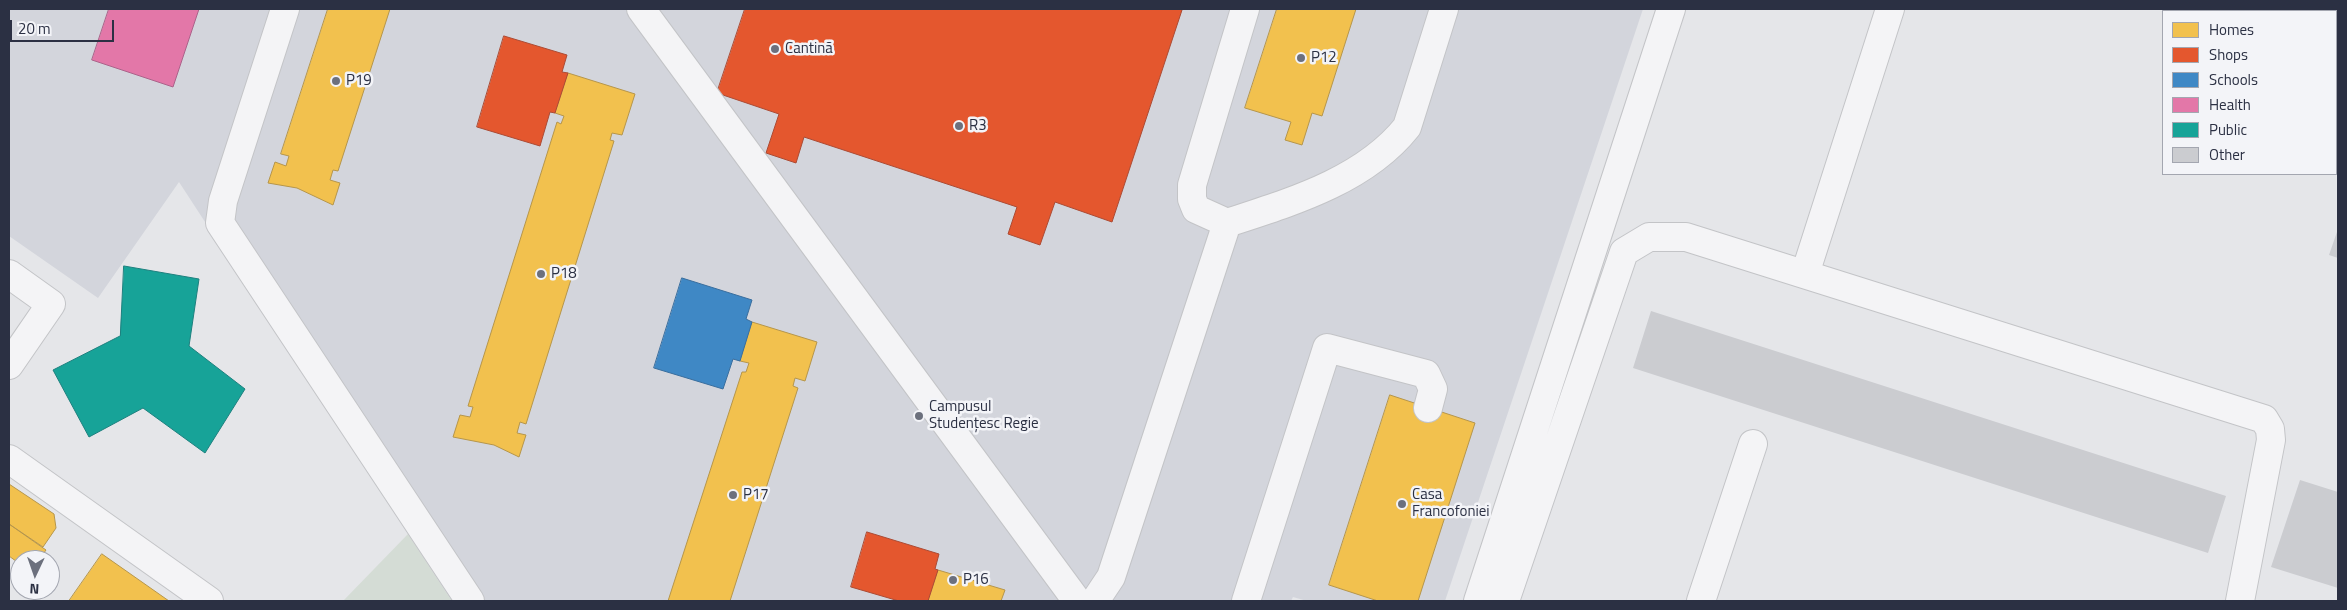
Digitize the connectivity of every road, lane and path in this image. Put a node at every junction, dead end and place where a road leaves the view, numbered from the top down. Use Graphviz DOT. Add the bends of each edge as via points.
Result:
graph roads {
  1 [pos="285,9"];
  2 [pos="641,9"];
  3 [pos="1245,9"];
  4 [pos="1444,9"];
  5 [pos="1670,9"];
  6 [pos="1890,9"];
  7 [pos="1228,222"];
  8 [pos="9,274"];
  9 [pos="1804,274"];
  10 [pos="9,365"];
  11 [pos="1428,408"];
  12 [pos="1753,444"];
  13 [pos="9,459"];
  14 [pos="208,601"];
  15 [pos="470,601"];
  16 [pos="1078,601"];
  17 [pos="1095,601"];
  18 [pos="1246,601"];
  19 [pos="1478,601"];
  20 [pos="1506,601"];
  21 [pos="1701,601"];
  22 [pos="2240,601"];
  1 -- 15 [label="street" via="223,201 220,223"];
  2 -- 16 [label="street"];
  3 -- 7 [label="street" via="1192,186 1196,209"];
  4 -- 7 [label="street" via="1407,127 1397,140 1381,154 1327,186 1291,202"];
  5 -- 19 [label="street"];
  6 -- 9 [label="street"];
  7 -- 17 [label="street" via="1111,577"];
  8 -- 10 [label="street" via="51,304"];
  9 -- 20 [label="street" via="1686,237 1649,237 1624,252"];
  9 -- 22 [label="street" via="2264,419 2270,429 2271,440"];
  11 -- 18 [label="street" via="1433,389 1426,374 1328,348"];
  12 -- 21 [label="street"];
  13 -- 14 [label="street"];
}
